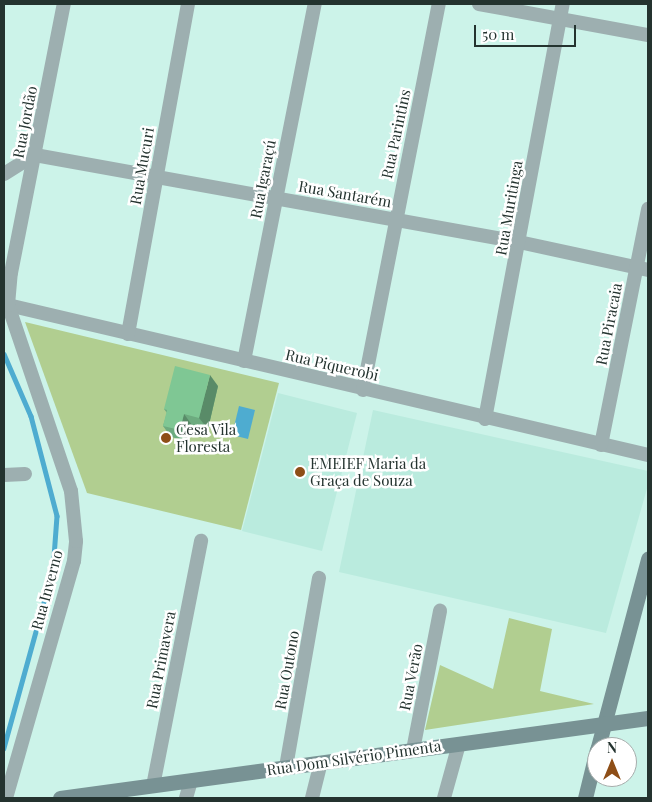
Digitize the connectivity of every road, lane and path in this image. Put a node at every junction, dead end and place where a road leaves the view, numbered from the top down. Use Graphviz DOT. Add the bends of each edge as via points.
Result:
graph roads {
  1 [pos="64,4"];
  2 [pos="188,4"];
  3 [pos="314,4"];
  4 [pos="439,4"];
  5 [pos="479,4"];
  6 [pos="563,4"];
  7 [pos="560,19"];
  8 [pos="648,35"];
  9 [pos="36,156"];
  10 [pos="4,174"];
  11 [pos="156,177"];
  12 [pos="276,199"];
  13 [pos="648,209"];
  14 [pos="395,220"];
  15 [pos="519,242"];
  16 [pos="643,269"];
  17 [pos="8,305"];
  18 [pos="128,334"];
  19 [pos="244,361"];
  20 [pos="363,390"];
  21 [pos="485,418"];
  22 [pos="601,445"];
  23 [pos="648,455"];
  24 [pos="25,474"];
  25 [pos="4,475"];
  26 [pos="201,540"];
  27 [pos="648,559"];
  28 [pos="319,578"];
  29 [pos="645,590"];
  30 [pos="440,611"];
  31 [pos="648,718"];
  32 [pos="604,724"];
  33 [pos="600,737"];
  34 [pos="459,744"];
  35 [pos="413,750"];
  36 [pos="321,763"];
  37 [pos="286,767"];
  38 [pos="190,780"];
  39 [pos="153,786"];
  40 [pos="6,798"];
  41 [pos="60,798"];
  42 [pos="186,798"];
  43 [pos="312,798"];
  44 [pos="444,798"];
  1 -- 9 [label="street, Rua Jordão"];
  2 -- 11 [label="street, Rua Mucuri"];
  3 -- 12 [label="street, Rua Igaraçú"];
  4 -- 14 [label="street, Rua Parintins"];
  5 -- 7 [label="street"];
  6 -- 7 [label="street, Rua Muritinga"];
  7 -- 8 [label="street"];
  7 -- 15 [label="street, Rua Muritinga"];
  9 -- 10 [label="street"];
  9 -- 11 [label="street, Rua Santarém"];
  9 -- 17 [label="street, Rua Jordão" via="11,273"];
  11 -- 12 [label="street, Rua Santarém"];
  11 -- 18 [label="street, Rua Mucuri"];
  12 -- 14 [label="street, Rua Santarém"];
  12 -- 19 [label="street, Rua Igaraçú"];
  13 -- 16 [label="street, Rua Piracaia"];
  14 -- 15 [label="street, Rua Santarém"];
  14 -- 20 [label="street, Rua Parintins"];
  15 -- 16 [label="street, Rua Santarém"];
  15 -- 21 [label="street, Rua Muritinga"];
  16 -- 22 [label="street, Rua Piracaia"];
  17 -- 18 [label="street, Rua Piquerobi"];
  17 -- 40 [label="street, Rua Inverno" via="71,491 76,541 74,561"];
  18 -- 19 [label="street, Rua Piquerobi"];
  19 -- 20 [label="street, Rua Piquerobi"];
  20 -- 21 [label="street, Rua Piquerobi"];
  21 -- 22 [label="street, Rua Piquerobi"];
  22 -- 23 [label="street, Rua Piquerobi"];
  24 -- 25 [label="street"];
  26 -- 39 [label="street, Rua Primavera"];
  27 -- 29 [label="street"];
  28 -- 37 [label="street, Rua Outono"];
  29 -- 32 [label="street"];
  30 -- 35 [label="street, Rua Verão"];
  31 -- 32 [label="street, Rua Dom Silvério Pimenta"];
  32 -- 33 [label="street"];
  32 -- 34 [label="street, Rua Dom Silvério Pimenta"];
  34 -- 35 [label="street, Rua Dom Silvério Pimenta"];
  34 -- 44 [label="street"];
  35 -- 36 [label="street, Rua Dom Silvério Pimenta"];
  36 -- 37 [label="street, Rua Dom Silvério Pimenta"];
  36 -- 43 [label="street"];
  37 -- 38 [label="street, Rua Dom Silvério Pimenta"];
  38 -- 39 [label="street, Rua Dom Silvério Pimenta"];
  38 -- 42 [label="street"];
  39 -- 41 [label="street, Rua Dom Silvério Pimenta"];
}
